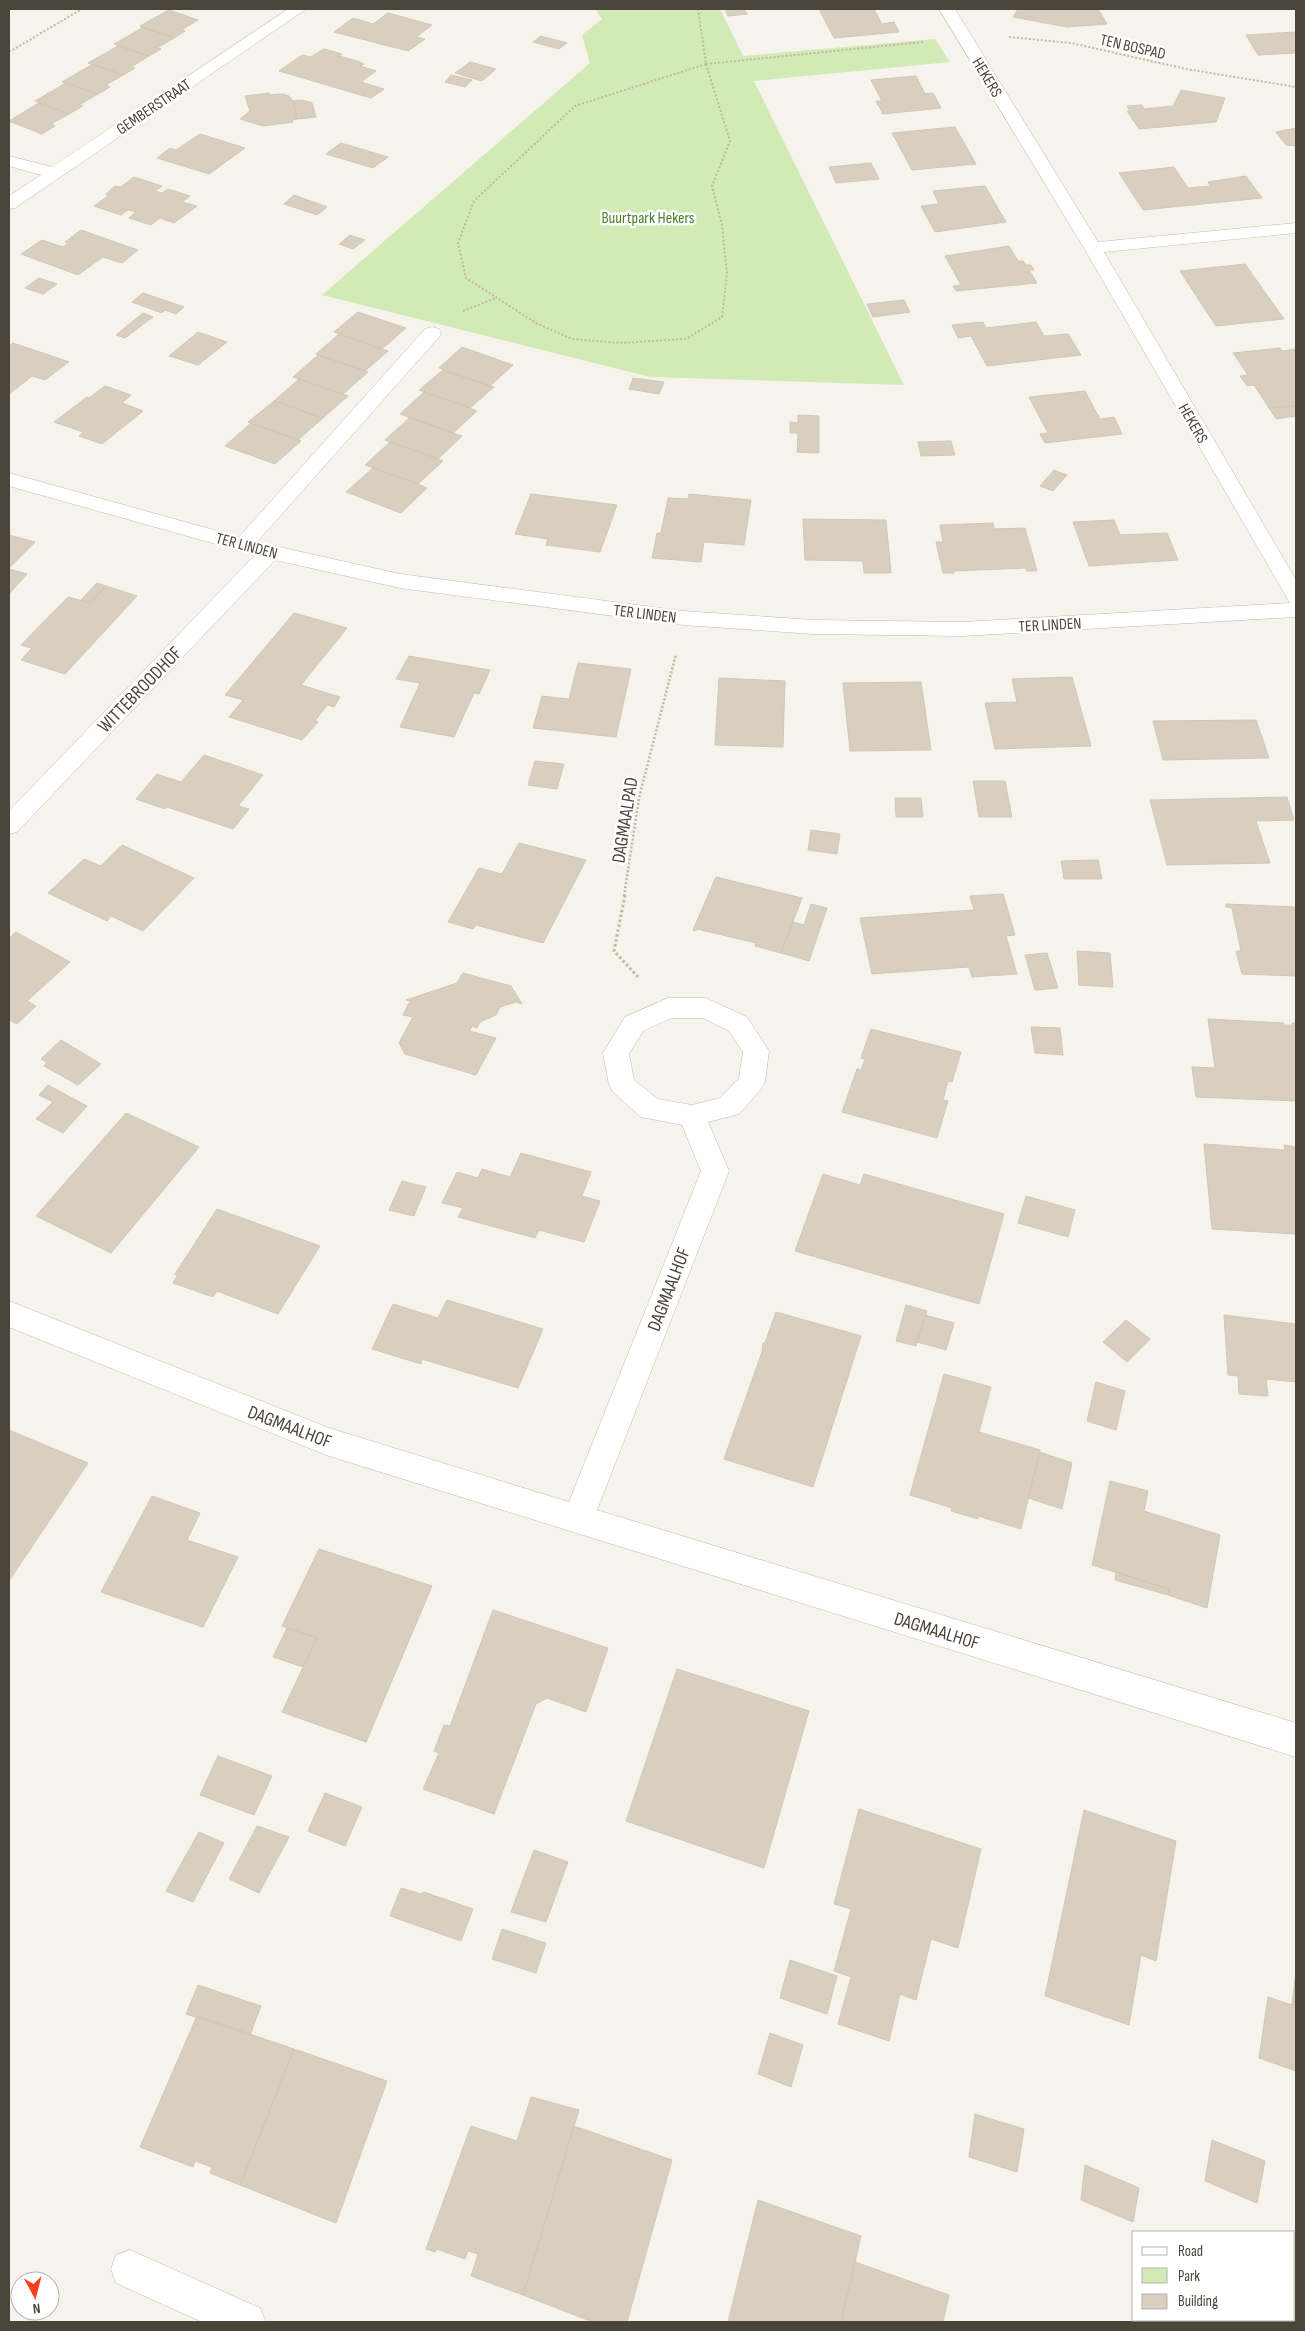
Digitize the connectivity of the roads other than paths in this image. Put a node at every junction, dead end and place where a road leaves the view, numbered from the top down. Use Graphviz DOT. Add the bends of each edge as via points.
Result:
graph roads {
  1 [pos="270,9"];
  2 [pos="947,9"];
  3 [pos="294,12"];
  4 [pos="9,161"];
  5 [pos="53,173"];
  6 [pos="9,204"];
  7 [pos="1296,228"];
  8 [pos="1093,248"];
  9 [pos="432,333"];
  10 [pos="9,479"];
  11 [pos="244,545"];
  12 [pos="270,552"];
  13 [pos="1296,598"];
  14 [pos="1296,610"];
  15 [pos="9,826"];
  16 [pos="692,1116"];
  17 [pos="9,1314"];
  18 [pos="578,1519"];
  19 [pos="1296,1740"];
  20 [pos="130,2270"];
  21 [pos="246,2322"];
  1 -- 3 [label="street"];
  2 -- 8 [label="street, HEKERS"];
  3 -- 5 [label="street, GEMBERSTRAAT"];
  4 -- 5 [label="street"];
  5 -- 6 [label="street, GEMBERSTRAAT"];
  7 -- 8 [label="street"];
  8 -- 13 [label="street, HEKERS"];
  9 -- 11 [label="street"];
  10 -- 11 [label="street, TER LINDEN"];
  11 -- 12 [label="street, TER LINDEN"];
  12 -- 14 [label="street, TER LINDEN" via="400,581 683,618 814,627 963,628"];
  12 -- 15 [label="street, WITTEBROODHOF"];
  16 -- 16 [label="street" via="729,1106 752,1082 756,1051 738,1024 706,1008 668,1008 634,1024 616,1053 622,1085 651,1109"];
  16 -- 18 [label="street, DAGMAALHOF" via="715,1171"];
  17 -- 18 [label="street, DAGMAALHOF" via="326,1442"];
  18 -- 19 [label="street, DAGMAALHOF"];
  20 -- 21 [label="street"];
}
